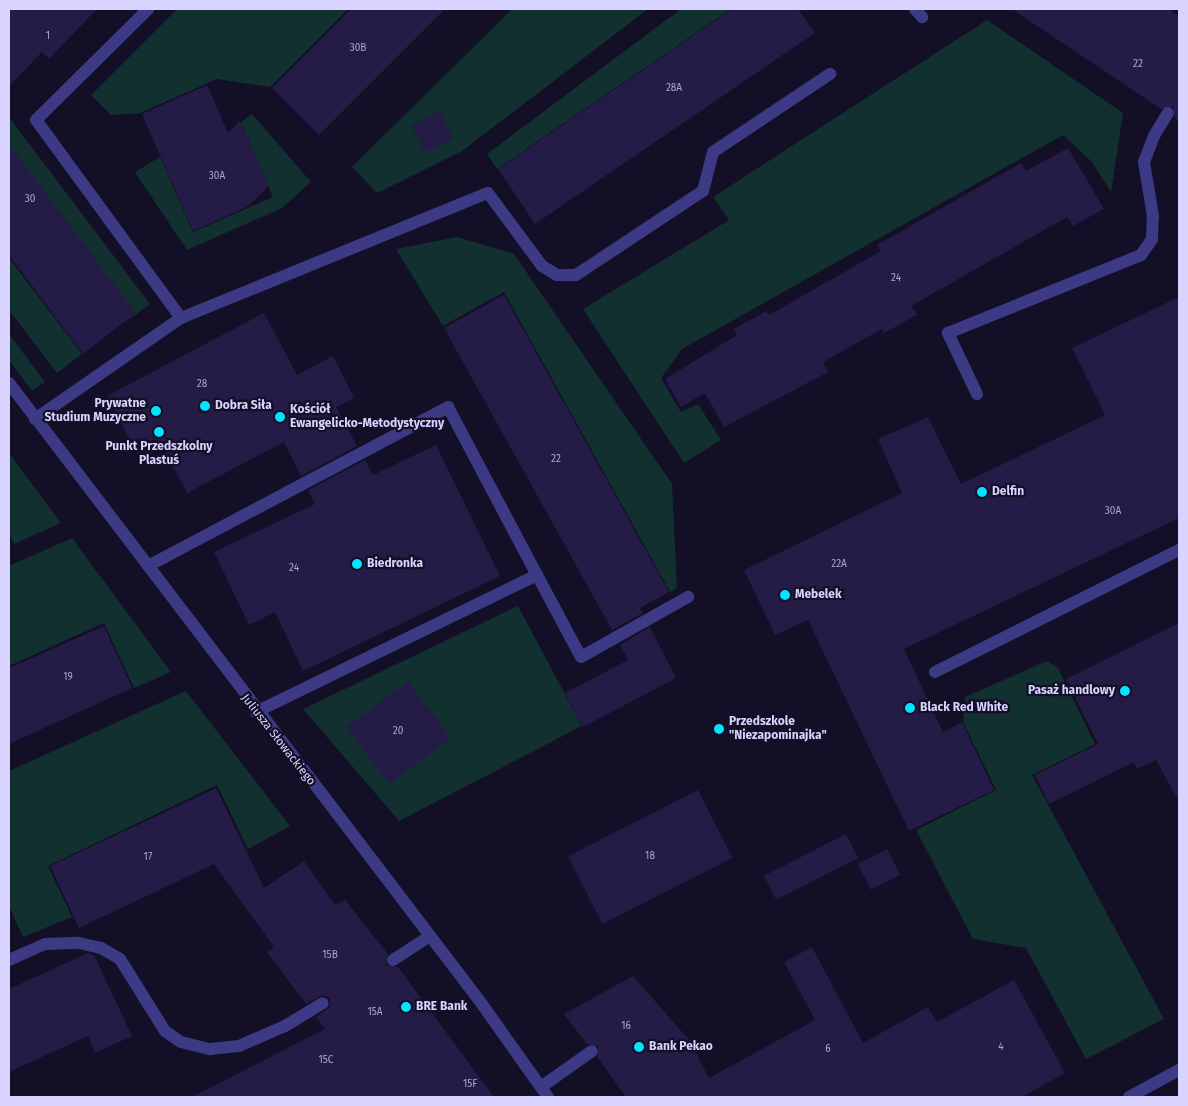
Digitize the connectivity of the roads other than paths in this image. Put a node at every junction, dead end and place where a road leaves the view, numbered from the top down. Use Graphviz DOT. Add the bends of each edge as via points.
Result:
graph roads {
  1 [pos="148,9"];
  2 [pos="830,74"];
  3 [pos="1168,113"];
  4 [pos="180,318"];
  5 [pos="9,383"];
  6 [pos="977,394"];
  7 [pos="35,419"];
  8 [pos="1179,550"];
  9 [pos="148,566"];
  10 [pos="537,575"];
  11 [pos="688,597"];
  12 [pos="936,672"];
  13 [pos="256,712"];
  14 [pos="430,936"];
  15 [pos="9,960"];
  16 [pos="393,960"];
  17 [pos="324,1003"];
  18 [pos="592,1051"];
  19 [pos="1179,1070"];
  20 [pos="544,1092"];
  21 [pos="1129,1097"];
  1 -- 4 [label="street" via="36,120"];
  2 -- 4 [label="street" via="713,152 703,191 576,275 557,275 542,266 488,193"];
  3 -- 6 [label="street" via="1144,162 1153,216 1152,239 1141,255 948,333"];
  4 -- 7 [label="street"];
  5 -- 7 [label="street, Juliusza Słowackiego"];
  7 -- 9 [label="street, Juliusza Słowackiego"];
  8 -- 12 [label="street"];
  9 -- 10 [label="street" via="448,407"];
  9 -- 13 [label="street, Juliusza Słowackiego"];
  10 -- 11 [label="street" via="581,657"];
  10 -- 13 [label="street"];
  13 -- 14 [label="street, Juliusza Słowackiego"];
  14 -- 16 [label="street"];
  14 -- 20 [label="street, Juliusza Słowackiego"];
  15 -- 17 [label="street" via="45,944 79,943 101,948 120,959 165,1031 181,1042 210,1048 239,1046 285,1026"];
  18 -- 20 [label="street"];
  19 -- 21 [label="street"];
}
